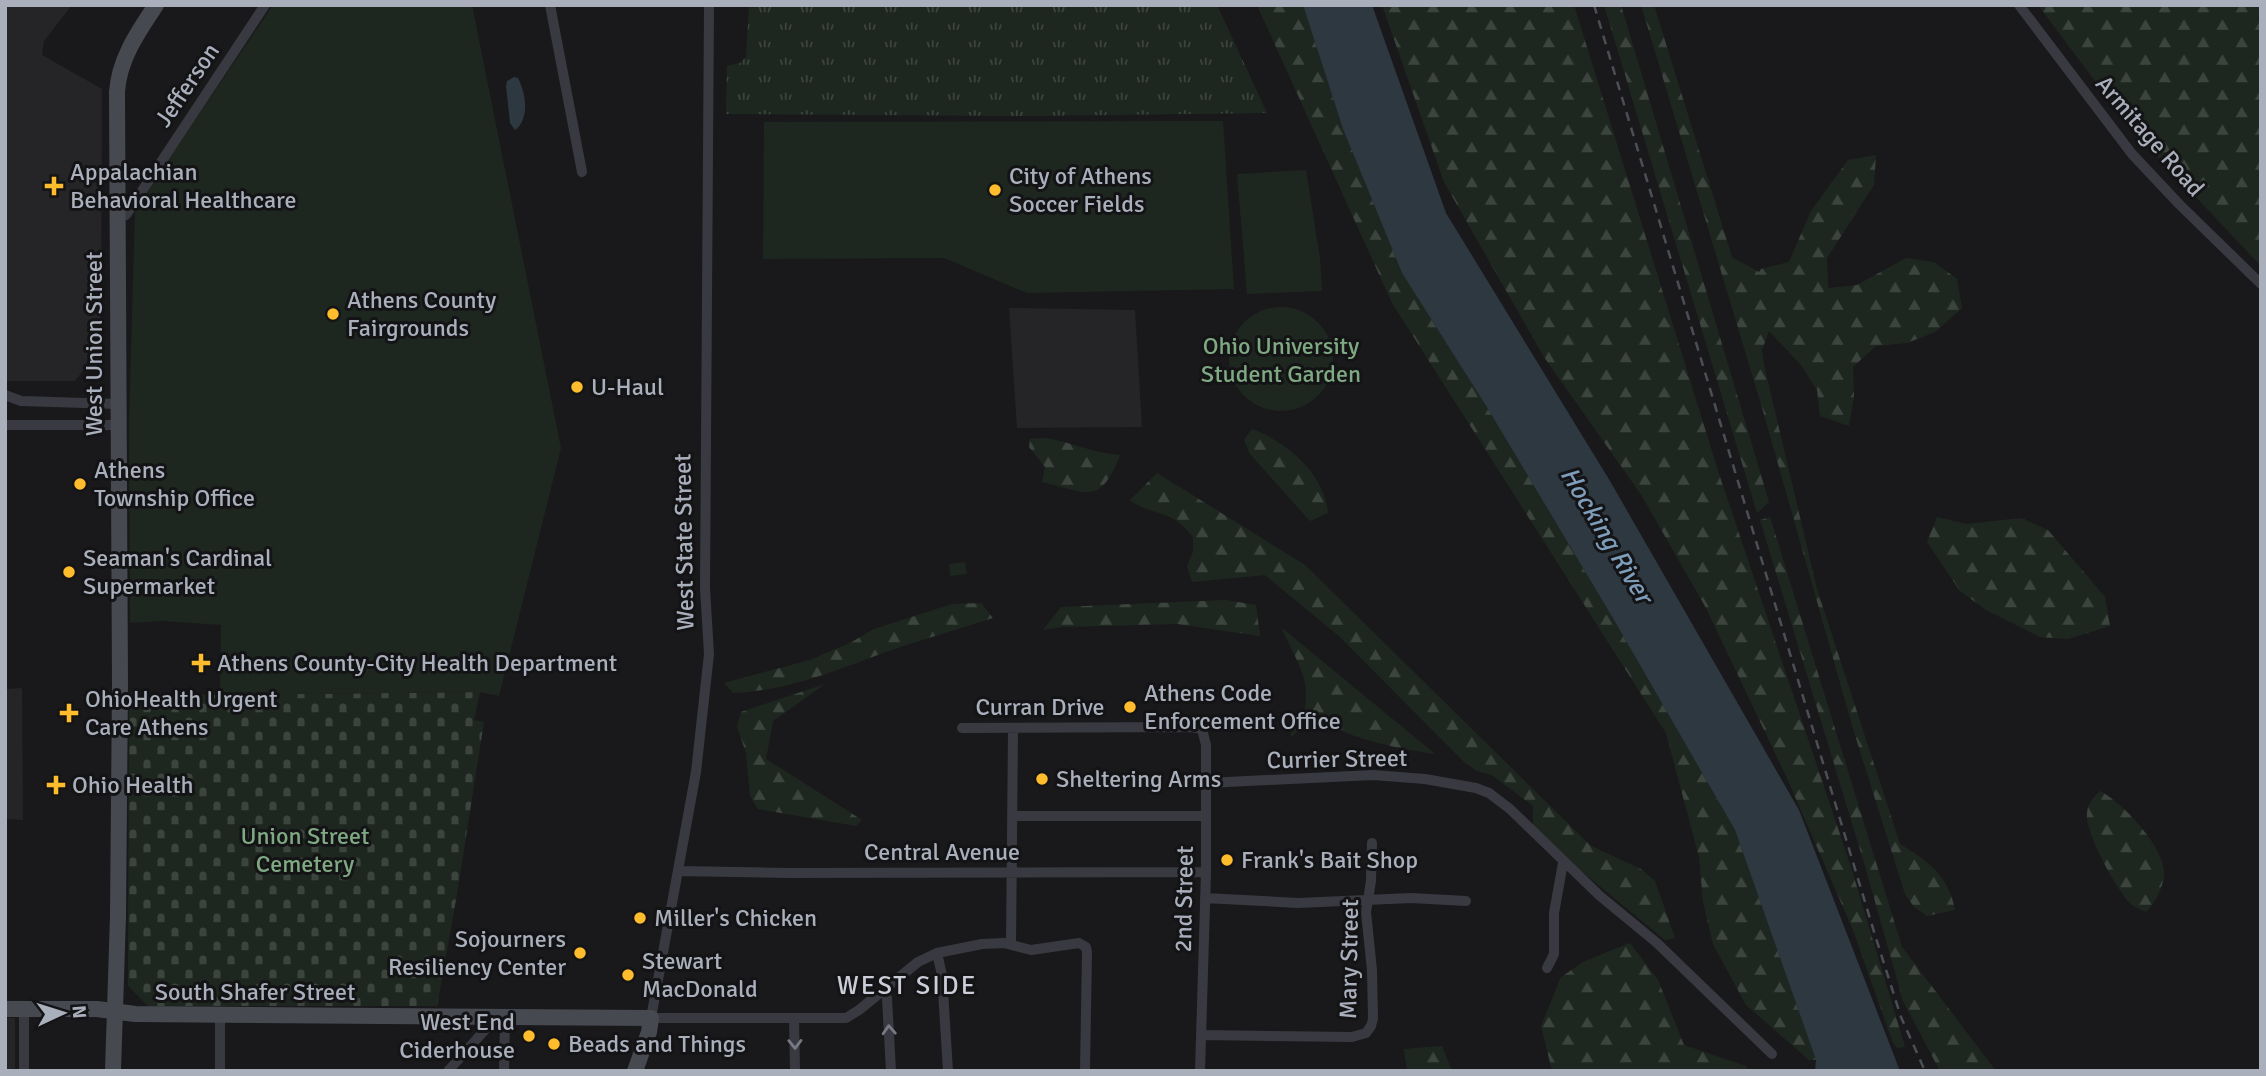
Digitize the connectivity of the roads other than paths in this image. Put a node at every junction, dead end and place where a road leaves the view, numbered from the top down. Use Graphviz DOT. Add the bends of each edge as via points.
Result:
graph roads {
  1 [pos="156,5"];
  2 [pos="265,5"];
  3 [pos="550,5"];
  4 [pos="709,5"];
  5 [pos="2019,5"];
  6 [pos="582,172"];
  7 [pos="117,219"];
  8 [pos="2261,284"];
  9 [pos="5,395"];
  10 [pos="51,402"];
  11 [pos="117,404"];
  12 [pos="51,424"];
  13 [pos="5,425"];
  14 [pos="117,425"];
  15 [pos="962,728"];
  16 [pos="1013,729"];
  17 [pos="1202,729"];
  18 [pos="1207,783"];
  19 [pos="1013,816"];
  20 [pos="1206,816"];
  21 [pos="1372,843"];
  22 [pos="1563,863"];
  23 [pos="679,871"];
  24 [pos="1012,872"];
  25 [pos="1206,872"];
  26 [pos="1205,898"];
  27 [pos="1368,900"];
  28 [pos="1466,901"];
  29 [pos="1011,945"];
  30 [pos="937,953"];
  31 [pos="1547,968"];
  32 [pos="884,989"];
  33 [pos="5,1009"];
  34 [pos="24,1009"];
  35 [pos="115,1012"];
  36 [pos="220,1015"];
  37 [pos="499,1017"];
  38 [pos="651,1018"];
  39 [pos="794,1018"];
  40 [pos="1201,1035"];
  41 [pos="1772,1054"];
  42 [pos="24,1071"];
  43 [pos="113,1071"];
  44 [pos="219,1071"];
  45 [pos="448,1071"];
  46 [pos="504,1071"];
  47 [pos="635,1071"];
  48 [pos="795,1071"];
  49 [pos="891,1071"];
  50 [pos="948,1071"];
  51 [pos="1085,1071"];
  52 [pos="1200,1071"];
  1 -- 7 [label="main road, West Union Street" via="133,40 119,75"];
  2 -- 7 [label="street, Jefferson" via="126,215"];
  3 -- 6 [label="street"];
  4 -- 23 [label="street, West State Street" via="705,575 709,654"];
  5 -- 8 [label="street, Armitage Road" via="2132,155"];
  7 -- 11 [label="main road, West Union Street"];
  9 -- 10 [label="street" via="21,401"];
  10 -- 11 [label="street"];
  10 -- 12 [label="street"];
  11 -- 14 [label="main road, West Union Street"];
  12 -- 13 [label="street"];
  12 -- 14 [label="street"];
  14 -- 35 [label="main road, West Union Street" via="120,685"];
  15 -- 16 [label="street, Curran Drive"];
  16 -- 17 [label="street, Curran Drive"];
  16 -- 19 [label="street"];
  17 -- 18 [label="street, 2nd Street"];
  18 -- 20 [label="street, 2nd Street"];
  18 -- 22 [label="street, Currier Street" via="1367,775 1476,788 1510,809"];
  19 -- 20 [label="street"];
  19 -- 24 [label="street"];
  20 -- 25 [label="street, 2nd Street"];
  21 -- 27 [label="street, Mary Street"];
  22 -- 31 [label="street" via="1554,913 1555,954"];
  22 -- 41 [label="street, Currier Street" via="1657,943"];
  23 -- 24 [label="street, Central Avenue"];
  23 -- 38 [label="street, West State Street"];
  24 -- 25 [label="street, Central Avenue"];
  24 -- 29 [label="street"];
  25 -- 26 [label="street, 2nd Street"];
  26 -- 27 [label="street" via="1298,903"];
  26 -- 40 [label="street, 2nd Street"];
  27 -- 28 [label="street"];
  27 -- 40 [label="street, Mary Street" via="1373,1019 1366,1033 1352,1037"];
  29 -- 30 [label="street" via="967,946"];
  29 -- 51 [label="street" via="1031,950 1078,942 1084,946"];
  30 -- 32 [label="street"];
  30 -- 50 [label="street"];
  32 -- 39 [label="street" via="850,1016"];
  49 -- 32 [label="street, one-way"];
  33 -- 34 [label="main road, South Shafer Street"];
  34 -- 35 [label="main road, South Shafer Street"];
  34 -- 42 [label="street"];
  35 -- 36 [label="main road, South Shafer Street"];
  35 -- 43 [label="main road, West Union Street"];
  36 -- 37 [label="main road, South Shafer Street"];
  36 -- 44 [label="street"];
  37 -- 38 [label="main road, South Shafer Street"];
  37 -- 45 [label="street"];
  37 -- 46 [label="street"];
  38 -- 39 [label="street"];
  38 -- 47 [label="main road, West State Street"];
  39 -- 48 [label="street, one-way"];
  40 -- 52 [label="street, 2nd Street"];
}
